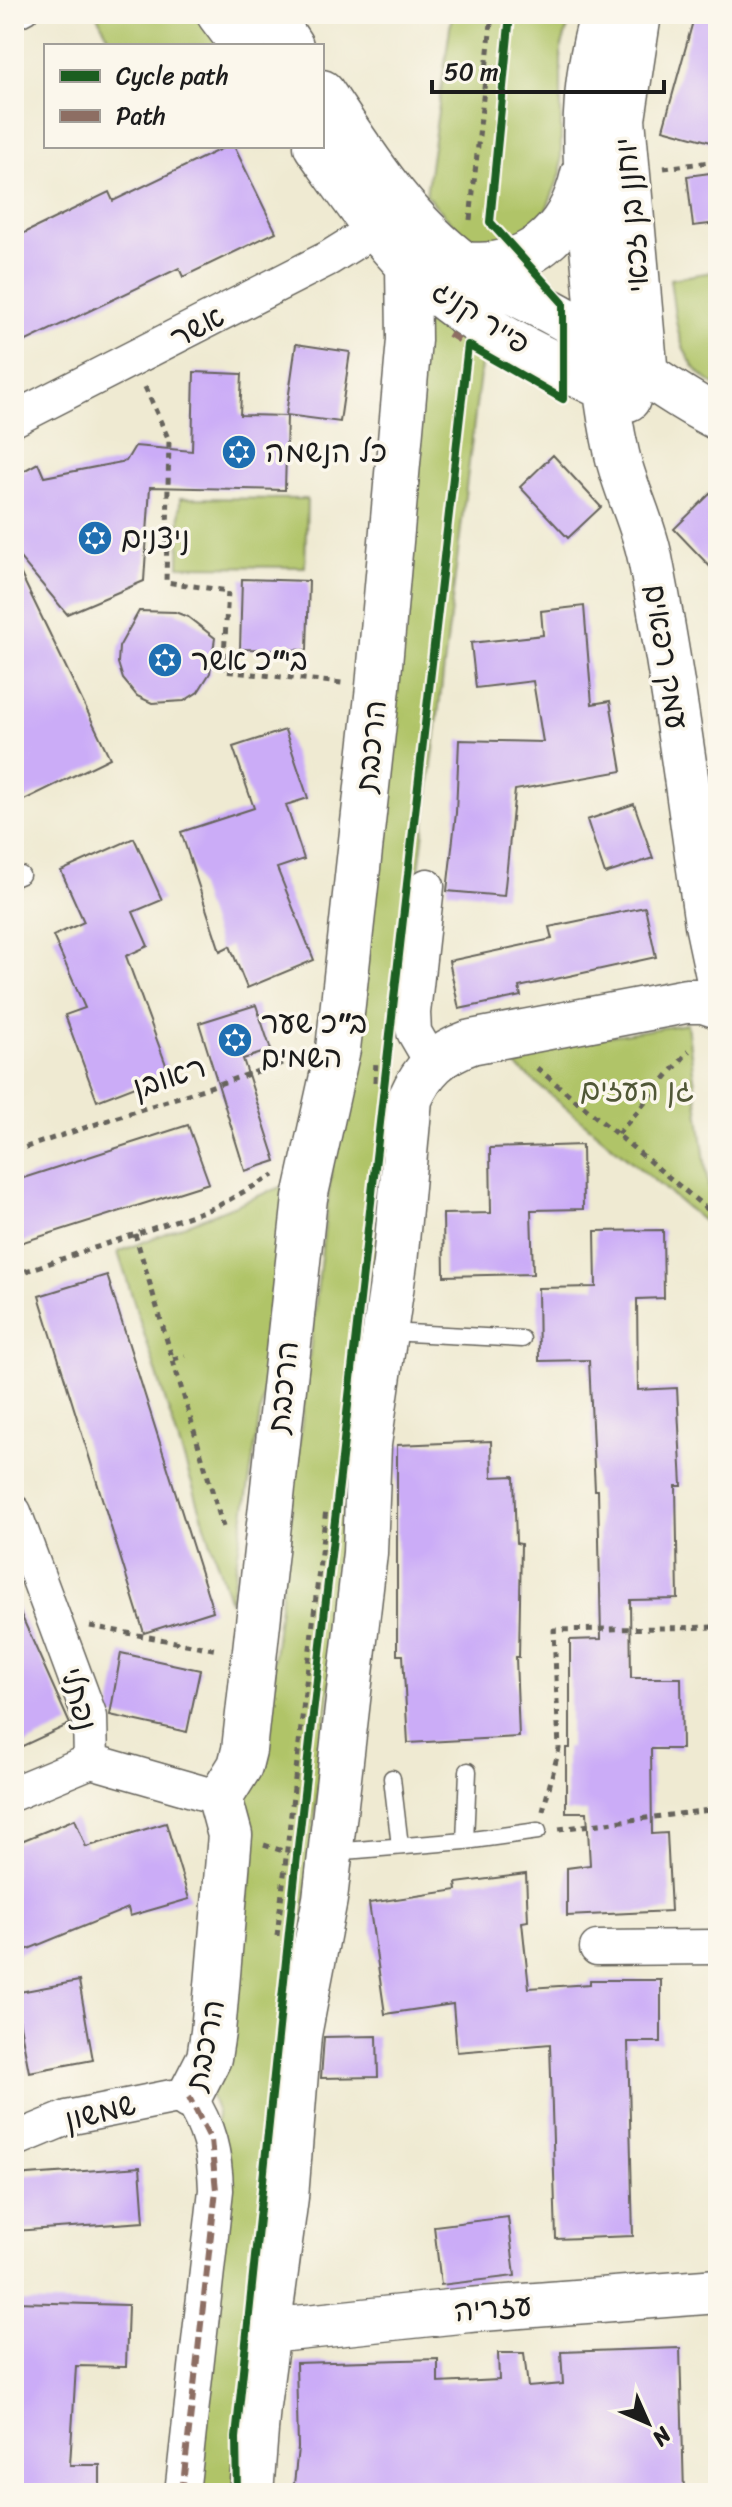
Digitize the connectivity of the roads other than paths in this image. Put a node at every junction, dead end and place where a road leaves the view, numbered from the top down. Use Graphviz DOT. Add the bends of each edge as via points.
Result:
graph roads {
  1 [pos="29,14"];
  2 [pos="219,14"];
  3 [pos="603,14"];
  4 [pos="639,14"];
  5 [pos="14,22"];
  6 [pos="274,31"];
  7 [pos="324,95"];
  8 [pos="317,148"];
  9 [pos="605,166"];
  10 [pos="377,228"];
  11 [pos="465,264"];
  12 [pos="408,265"];
  13 [pos="600,342"];
  14 [pos="627,382"];
  15 [pos="718,418"];
  16 [pos="14,419"];
  17 [pos="718,440"];
  18 [pos="427,886"];
  19 [pos="718,976"];
  20 [pos="718,1006"];
  21 [pos="432,1063"];
  22 [pos="386,1332"];
  23 [pos="522,1339"];
  24 [pos="14,1512"];
  25 [pos="91,1761"];
  26 [pos="468,1771"];
  27 [pos="392,1778"];
  28 [pos="14,1793"];
  29 [pos="225,1816"];
  30 [pos="538,1831"];
  31 [pos="465,1841"];
  32 [pos="400,1846"];
  33 [pos="314,1854"];
  34 [pos="718,1947"];
  35 [pos="597,1948"];
  36 [pos="189,2097"];
  37 [pos="14,2140"];
  38 [pos="718,2291"];
  39 [pos="268,2331"];
  40 [pos="182,2493"];
  41 [pos="251,2493"];
  1 -- 5 [label="lane"];
  2 -- 6 [label="street"];
  3 -- 9 [label="street" via="584,95"];
  4 -- 9 [label="street, יוחנן בן זכאי" via="623,119"];
  7 -- 11 [label="street, פייר קניג" via="403,208"];
  8 -- 10 [label="street, פייר קניג"];
  9 -- 11 [label="street" via="546,240 523,258 505,265"];
  9 -- 13 [label="street, עמק רפאים"];
  9 -- 14 [label="street, יוחנן בן זכאי"];
  10 -- 12 [label="street, פייר קניג"];
  10 -- 16 [label="street, אשר" via="329,258"];
  11 -- 13 [label="street, פייר קניג"];
  12 -- 14 [label="street, פייר קניג" via="474,318"];
  12 -- 29 [label="street, הרכבת" via="409,340 338,1049 303,1211 244,1750"];
  13 -- 14 [label="street, עמק רפאים"];
  14 -- 15 [label="street"];
  14 -- 17 [label="street"];
  14 -- 19 [label="street, עמק רפאים" via="616,452 648,549 660,606"];
  18 -- 21 [label="street" via="413,1013 414,1032"];
  20 -- 21 [label="street" via="686,1001 498,1036 450,1050"];
  21 -- 22 [label="street" via="410,1099"];
  22 -- 23 [label="lane"];
  22 -- 33 [label="street" via="374,1396 365,1553"];
  24 -- 25 [label="street, נפתלי" via="90,1717"];
  25 -- 28 [label="street"];
  25 -- 29 [label="street, נפתלי"];
  26 -- 31 [label="lane"];
  27 -- 32 [label="lane"];
  29 -- 36 [label="street, הרכבת" via="213,2032 209,2058"];
  30 -- 31 [label="lane"];
  31 -- 32 [label="lane"];
  32 -- 33 [label="lane"];
  33 -- 39 [label="street" via="322,1924 299,2035"];
  34 -- 35 [label="street"];
  36 -- 37 [label="street, שמשון" via="95,2111"];
  36 -- 40 [label="street, הרכבת" via="211,2140 216,2190"];
  38 -- 39 [label="street, עזריה"];
  39 -- 41 [label="street"];
}
